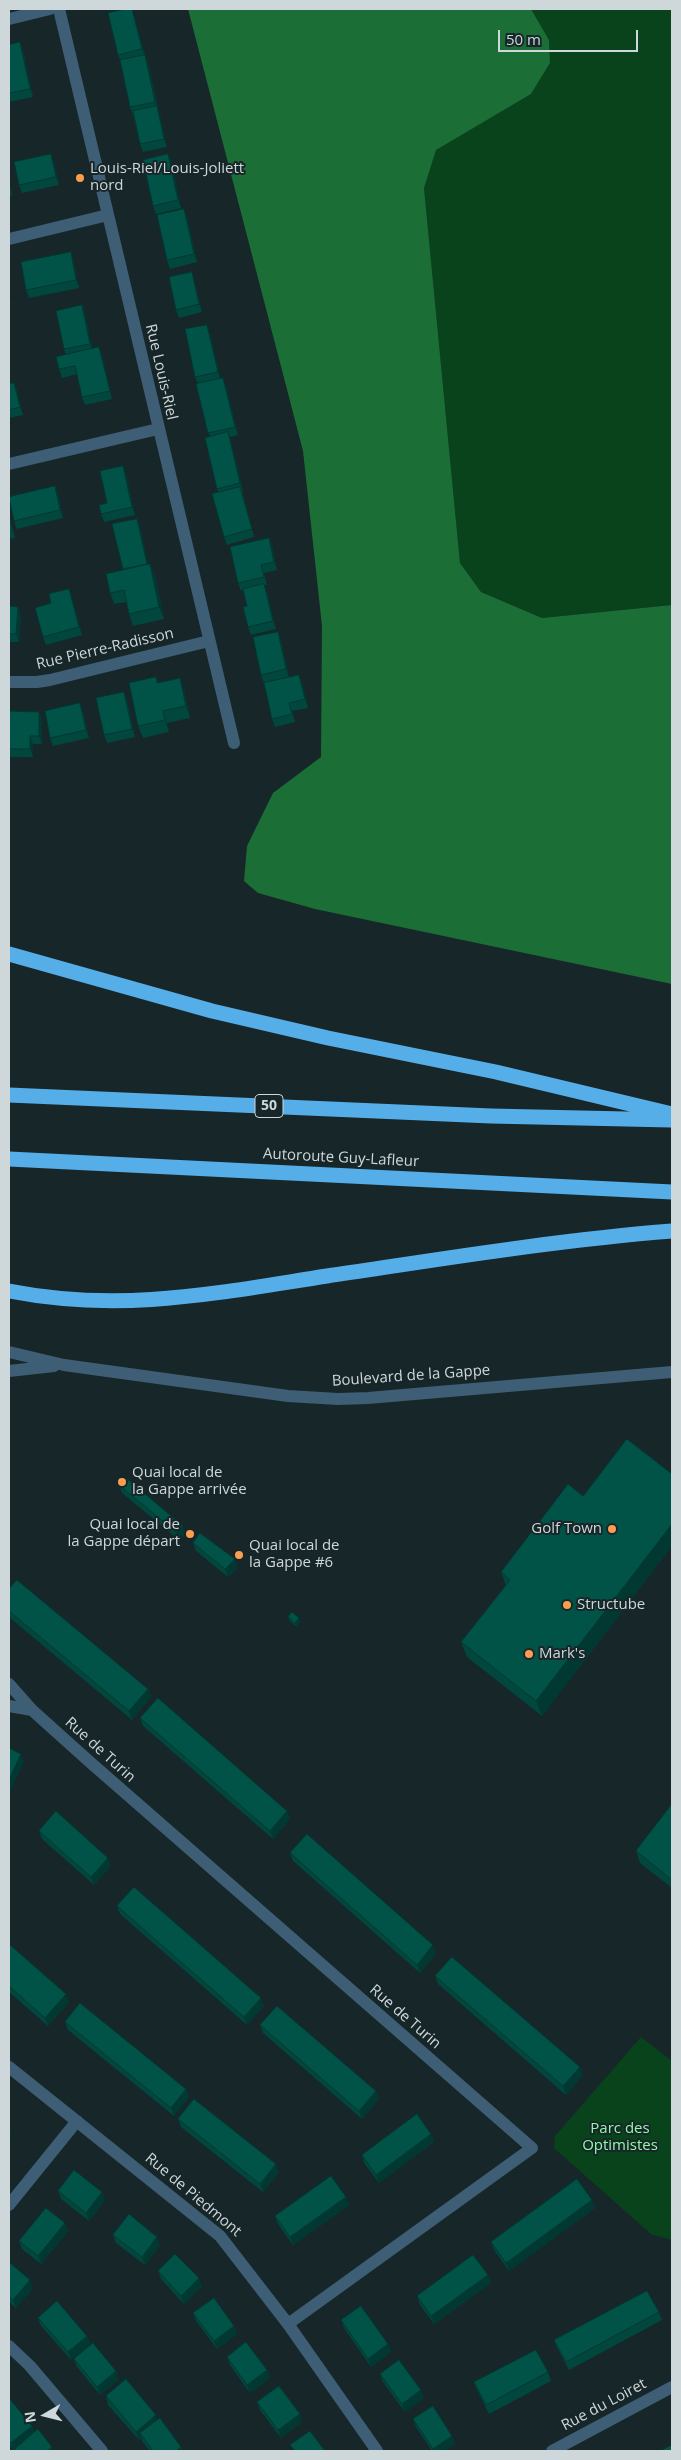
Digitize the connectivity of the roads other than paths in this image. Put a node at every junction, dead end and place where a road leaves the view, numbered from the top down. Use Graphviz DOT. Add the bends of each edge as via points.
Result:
graph roads {
  1 [pos="50,9"];
  2 [pos="59,9"];
  3 [pos="9,19"];
  4 [pos="108,215"];
  5 [pos="9,238"];
  6 [pos="158,429"];
  7 [pos="9,464"];
  8 [pos="209,641"];
  9 [pos="9,682"];
  10 [pos="234,743"];
  11 [pos="9,954"];
  12 [pos="9,1094"];
  13 [pos="672,1114"];
  14 [pos="672,1120"];
  15 [pos="9,1159"];
  16 [pos="672,1192"];
  17 [pos="672,1231"];
  18 [pos="9,1291"];
  19 [pos="9,1352"];
  20 [pos="64,1365"];
  21 [pos="9,1371"];
  22 [pos="672,1372"];
  23 [pos="9,1684"];
  24 [pos="9,1706"];
  25 [pos="32,1710"];
  26 [pos="9,2067"];
  27 [pos="77,2121"];
  28 [pos="9,2205"];
  29 [pos="288,2324"];
  30 [pos="9,2346"];
  31 [pos="672,2387"];
  32 [pos="102,2451"];
  33 [pos="377,2451"];
  34 [pos="552,2451"];
  1 -- 3 [label="street"];
  2 -- 4 [label="street, Rue Louis-Riel"];
  4 -- 5 [label="street"];
  4 -- 6 [label="street, Rue Louis-Riel"];
  6 -- 7 [label="street"];
  6 -- 8 [label="street, Rue Louis-Riel"];
  8 -- 9 [label="street, Rue Pierre-Radisson" via="50,680"];
  8 -- 10 [label="street, Rue Louis-Riel"];
  11 -- 13 [label="highway" via="230,1015 496,1072"];
  12 -- 14 [label="highway, 50" via="491,1116"];
  15 -- 16 [label="highway, Autoroute Guy-Lafleur"];
  17 -- 18 [label="highway" via="559,1243 164,1300 90,1301"];
  19 -- 20 [label="street, Boulevard de la Gappe"];
  20 -- 21 [label="street, Boulevard de la Gappe"];
  20 -- 22 [label="street, Boulevard de la Gappe" via="288,1396 338,1399"];
  23 -- 25 [label="street, Rue de Turin"];
  24 -- 25 [label="street"];
  25 -- 29 [label="street, Rue de Turin" via="240,1896 532,2148"];
  26 -- 27 [label="street, Rue de Piedmont"];
  27 -- 28 [label="street"];
  27 -- 29 [label="street, Rue de Piedmont" via="220,2236"];
  29 -- 33 [label="street, Rue de Piedmont"];
  30 -- 32 [label="street"];
  31 -- 34 [label="street, Rue du Loiret"];
}
